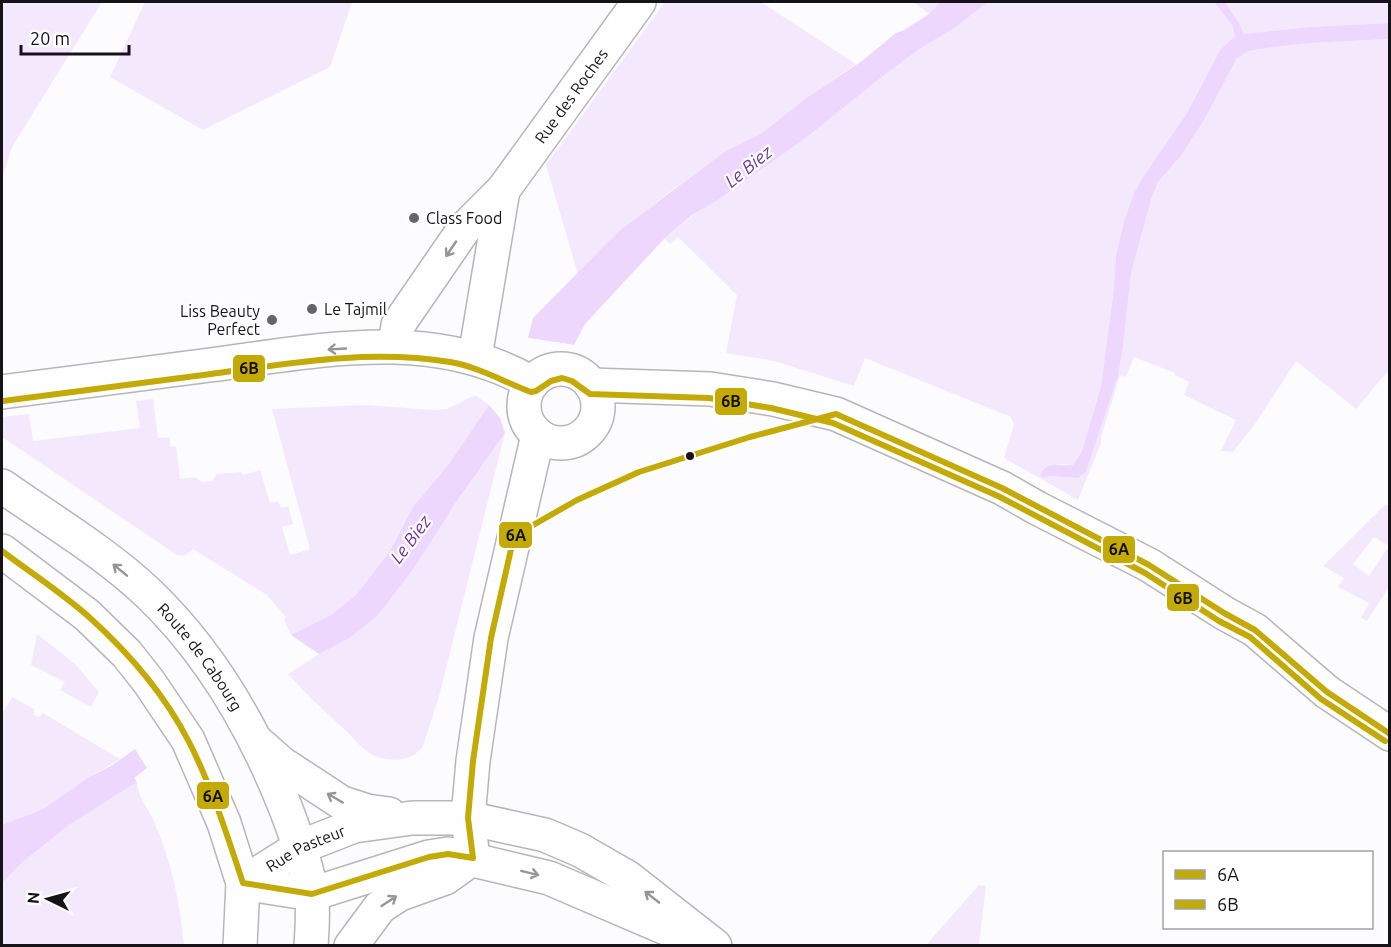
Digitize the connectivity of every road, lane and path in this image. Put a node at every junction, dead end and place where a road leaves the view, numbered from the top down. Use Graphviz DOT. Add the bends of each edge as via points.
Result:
graph roads {
  1 [pos="639,2"];
  2 [pos="503,190"];
  3 [pos="395,346"];
  4 [pos="475,357"];
  5 [pos="532,383"];
  6 [pos="591,385"];
  7 [pos="2,392"];
  8 [pos="538,435"];
  9 [pos="2,486"];
  10 [pos="2,551"];
  11 [pos="1389,734"];
  12 [pos="256,741"];
  13 [pos="412,818"];
  14 [pos="468,818"];
  15 [pos="300,847"];
  16 [pos="473,858"];
  17 [pos="243,883"];
  18 [pos="312,894"];
  19 [pos="240,945"];
  20 [pos="310,945"];
  21 [pos="351,945"];
  22 [pos="706,945"];
  23 [pos="715,945"];
  1 -- 2 [label="street, Rue des Roches"];
  2 -- 3 [label="street, Rue des Roches, one-way" via="464,229 398,326"];
  2 -- 4 [label="street, Rue des Roches"];
  3 -- 4 [label="street"];
  3 -- 7 [label="street, one-way" via="329,349"];
  4 -- 5 [label="street"];
  5 -- 6 [label="street" via="542,374 562,369 582,375"];
  5 -- 8 [label="street" via="525,396 524,410 528,424"];
  6 -- 8 [label="street" via="597,413 580,438 566,443 551,442"];
  6 -- 11 [label="street" via="710,389 836,414 1002,488 1149,565 1255,630 1327,692"];
  8 -- 14 [label="street" via="490,638"];
  12 -- 9 [label="street, Route de Cabourg, one-way" via="206,658 164,609 116,566"];
  10 -- 17 [label="street" via="87,615 149,682 188,740 224,823"];
  13 -- 12 [label="street, one-way" via="342,803 281,763"];
  12 -- 15 [label="street, Route de Cabourg"];
  13 -- 14 [label="street, Rue Pasteur"];
  13 -- 15 [label="street, Rue Pasteur" via="354,826"];
  14 -- 16 [label="street"];
  23 -- 14 [label="street, Rue Pasteur, one-way" via="627,877 580,850 545,835"];
  15 -- 17 [label="street, Rue Pasteur"];
  15 -- 18 [label="street, Route de Cabourg"];
  16 -- 18 [label="street, Rue Pasteur" via="448,854 429,857"];
  21 -- 16 [label="street, one-way" via="380,907 400,894 445,878"];
  16 -- 22 [label="street, Rue Pasteur, one-way" via="549,878"];
  17 -- 18 [label="street, Rue Pasteur"];
  17 -- 19 [label="street"];
  18 -- 20 [label="street, Route de Cabourg"];
}
